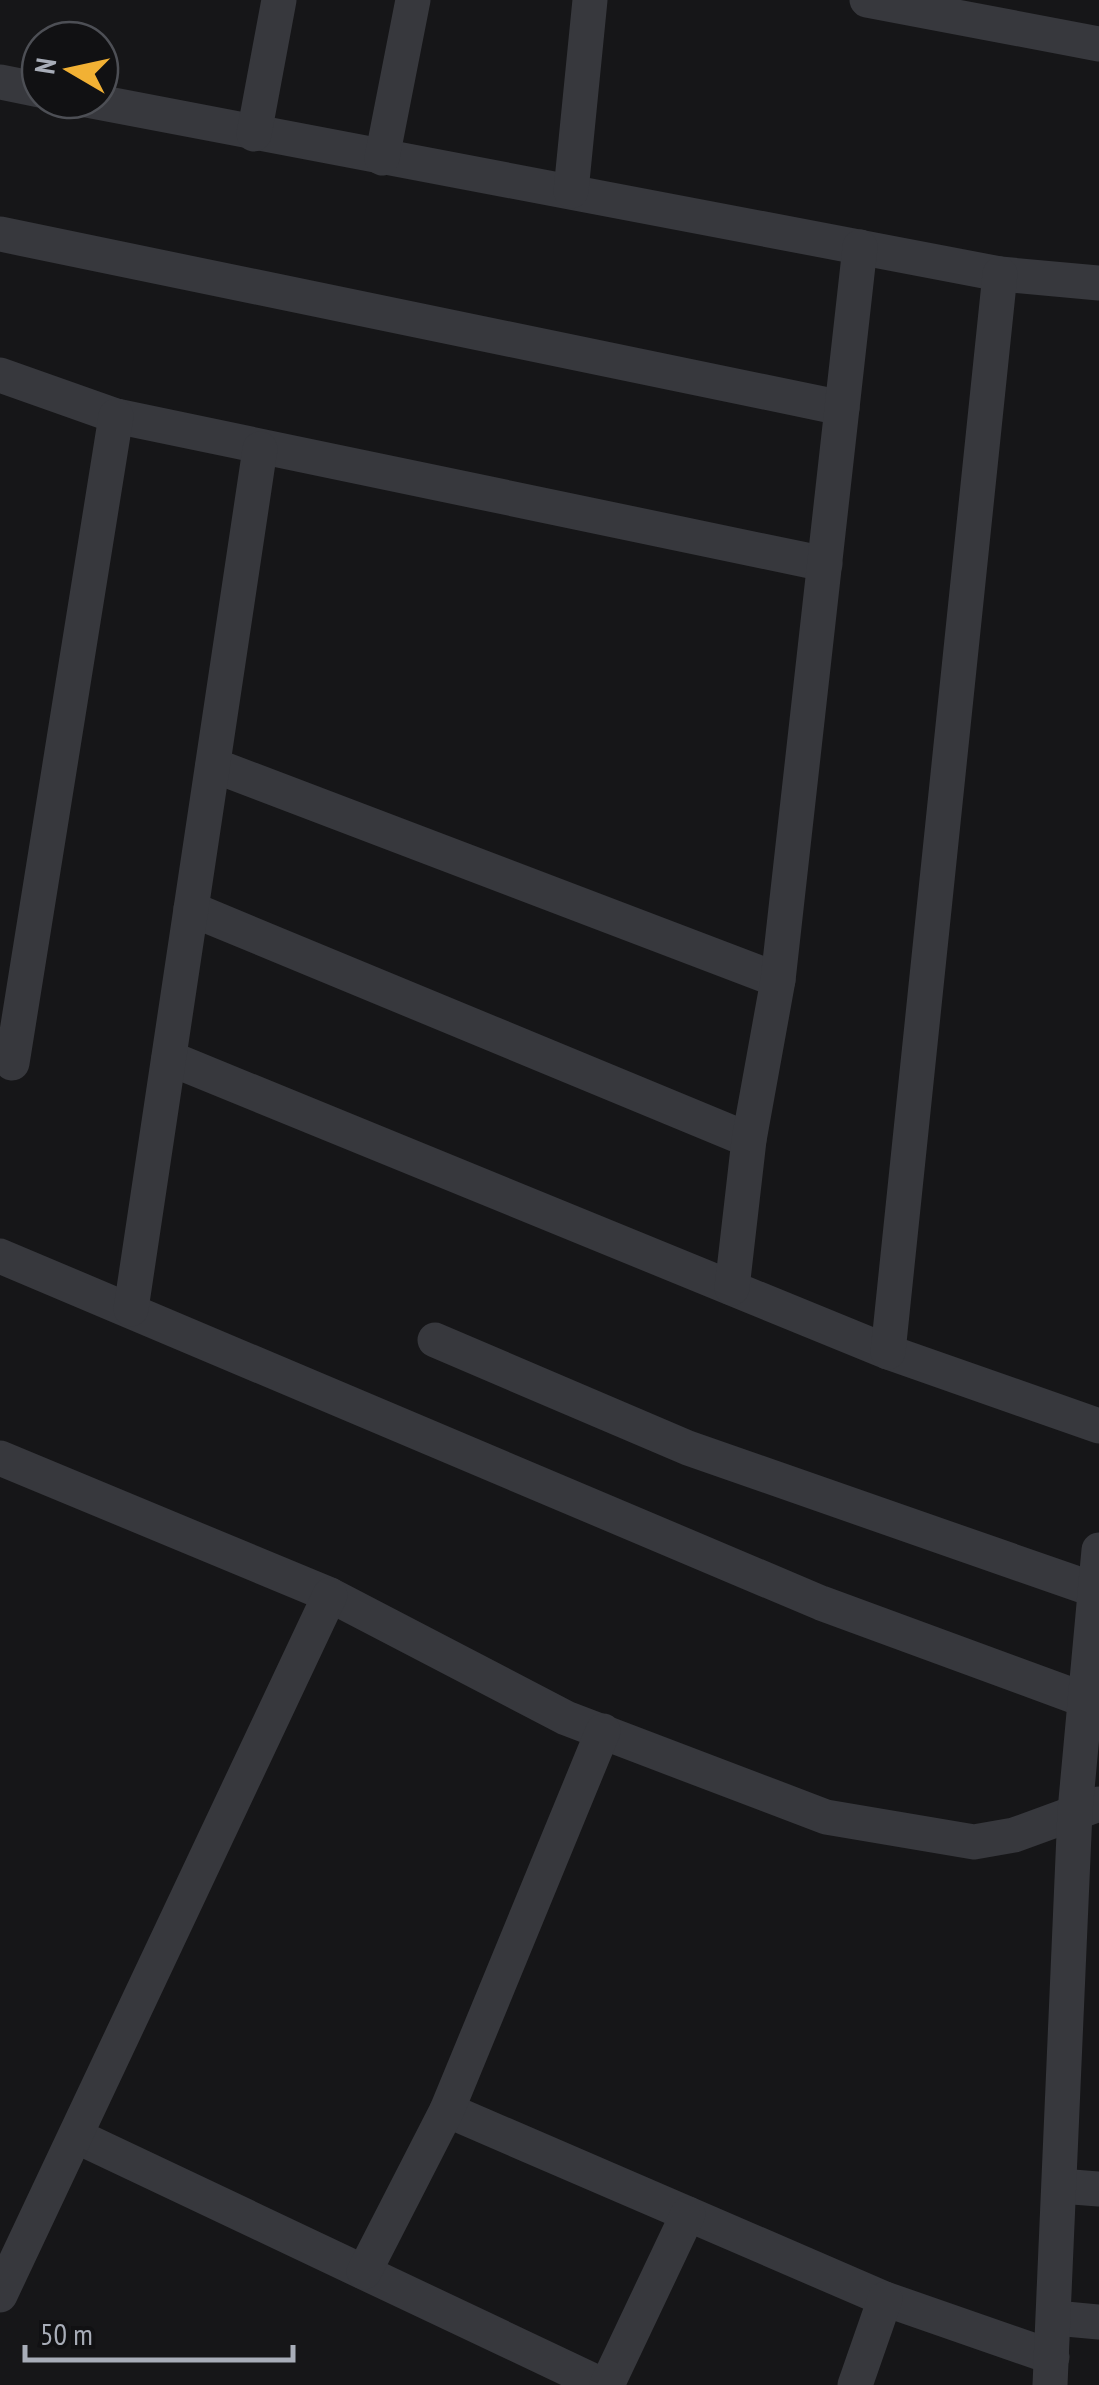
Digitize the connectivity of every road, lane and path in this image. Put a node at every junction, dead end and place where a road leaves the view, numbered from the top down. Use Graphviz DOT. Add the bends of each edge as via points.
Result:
graph roads {
  1 [pos="278,0"];
  2 [pos="414,0"];
  3 [pos="590,0"];
  4 [pos="867,0"];
  5 [pos="1099,44"];
  6 [pos="120,107"];
  7 [pos="254,134"];
  8 [pos="382,158"];
  9 [pos="571,191"];
  10 [pos="0,234"];
  11 [pos="860,248"];
  12 [pos="1000,274"];
  13 [pos="1099,284"];
  14 [pos="0,375"];
  15 [pos="842,408"];
  16 [pos="116,416"];
  17 [pos="260,449"];
  18 [pos="825,564"];
  19 [pos="213,766"];
  20 [pos="191,910"];
  21 [pos="778,980"];
  22 [pos="169,1058"];
  23 [pos="12,1063"];
  24 [pos="749,1140"];
  25 [pos="0,1256"];
  26 [pos="732,1288"];
  27 [pos="131,1309"];
  28 [pos="435,1340"];
  29 [pos="888,1352"];
  30 [pos="1099,1426"];
  31 [pos="0,1458"];
  32 [pos="1099,1550"];
  33 [pos="1095,1590"];
  34 [pos="330,1595"];
  35 [pos="1085,1700"];
  36 [pos="603,1732"];
  37 [pos="1087,1808"];
  38 [pos="446,2110"];
  39 [pos="76,2136"];
  40 [pos="1060,2186"];
  41 [pos="1099,2189"];
  42 [pos="688,2214"];
  43 [pos="364,2272"];
  44 [pos="0,2295"];
  45 [pos="885,2299"];
  46 [pos="1055,2318"];
  47 [pos="1099,2322"];
  48 [pos="1051,2371"];
  49 [pos="605,2385"];
  50 [pos="855,2385"];
  1 -- 7 [label="street"];
  2 -- 8 [label="street"];
  3 -- 9 [label="street"];
  4 -- 5 [label="street"];
  6 -- 7 [label="street"];
  7 -- 8 [label="street"];
  8 -- 9 [label="street"];
  9 -- 11 [label="street"];
  10 -- 15 [label="street"];
  11 -- 12 [label="street"];
  11 -- 15 [label="street"];
  12 -- 13 [label="street"];
  12 -- 29 [label="street"];
  14 -- 16 [label="street"];
  15 -- 18 [label="street"];
  16 -- 17 [label="street"];
  16 -- 23 [label="street"];
  17 -- 18 [label="street"];
  17 -- 19 [label="street"];
  18 -- 21 [label="street"];
  19 -- 20 [label="street"];
  19 -- 21 [label="street"];
  20 -- 22 [label="street"];
  20 -- 24 [label="street"];
  21 -- 24 [label="street"];
  22 -- 26 [label="street"];
  22 -- 27 [label="street"];
  24 -- 26 [label="street"];
  25 -- 27 [label="street"];
  26 -- 29 [label="street"];
  27 -- 35 [label="street" via="821,1603"];
  28 -- 33 [label="street" via="688,1448"];
  29 -- 30 [label="street"];
  31 -- 34 [label="street"];
  32 -- 33 [label="street"];
  33 -- 35 [label="street"];
  34 -- 36 [label="street"];
  34 -- 39 [label="street"];
  35 -- 37 [label="street"];
  36 -- 37 [label="street" via="826,1817 935,1838 974,1842 1014,1835"];
  36 -- 38 [label="street"];
  37 -- 40 [label="street"];
  38 -- 42 [label="street"];
  38 -- 43 [label="street"];
  39 -- 43 [label="street"];
  39 -- 44 [label="street"];
  40 -- 41 [label="street"];
  40 -- 46 [label="street"];
  42 -- 45 [label="street"];
  42 -- 49 [label="street"];
  43 -- 49 [label="street"];
  45 -- 48 [label="street"];
  45 -- 50 [label="street"];
  46 -- 47 [label="street"];
  46 -- 48 [label="street"];
}
